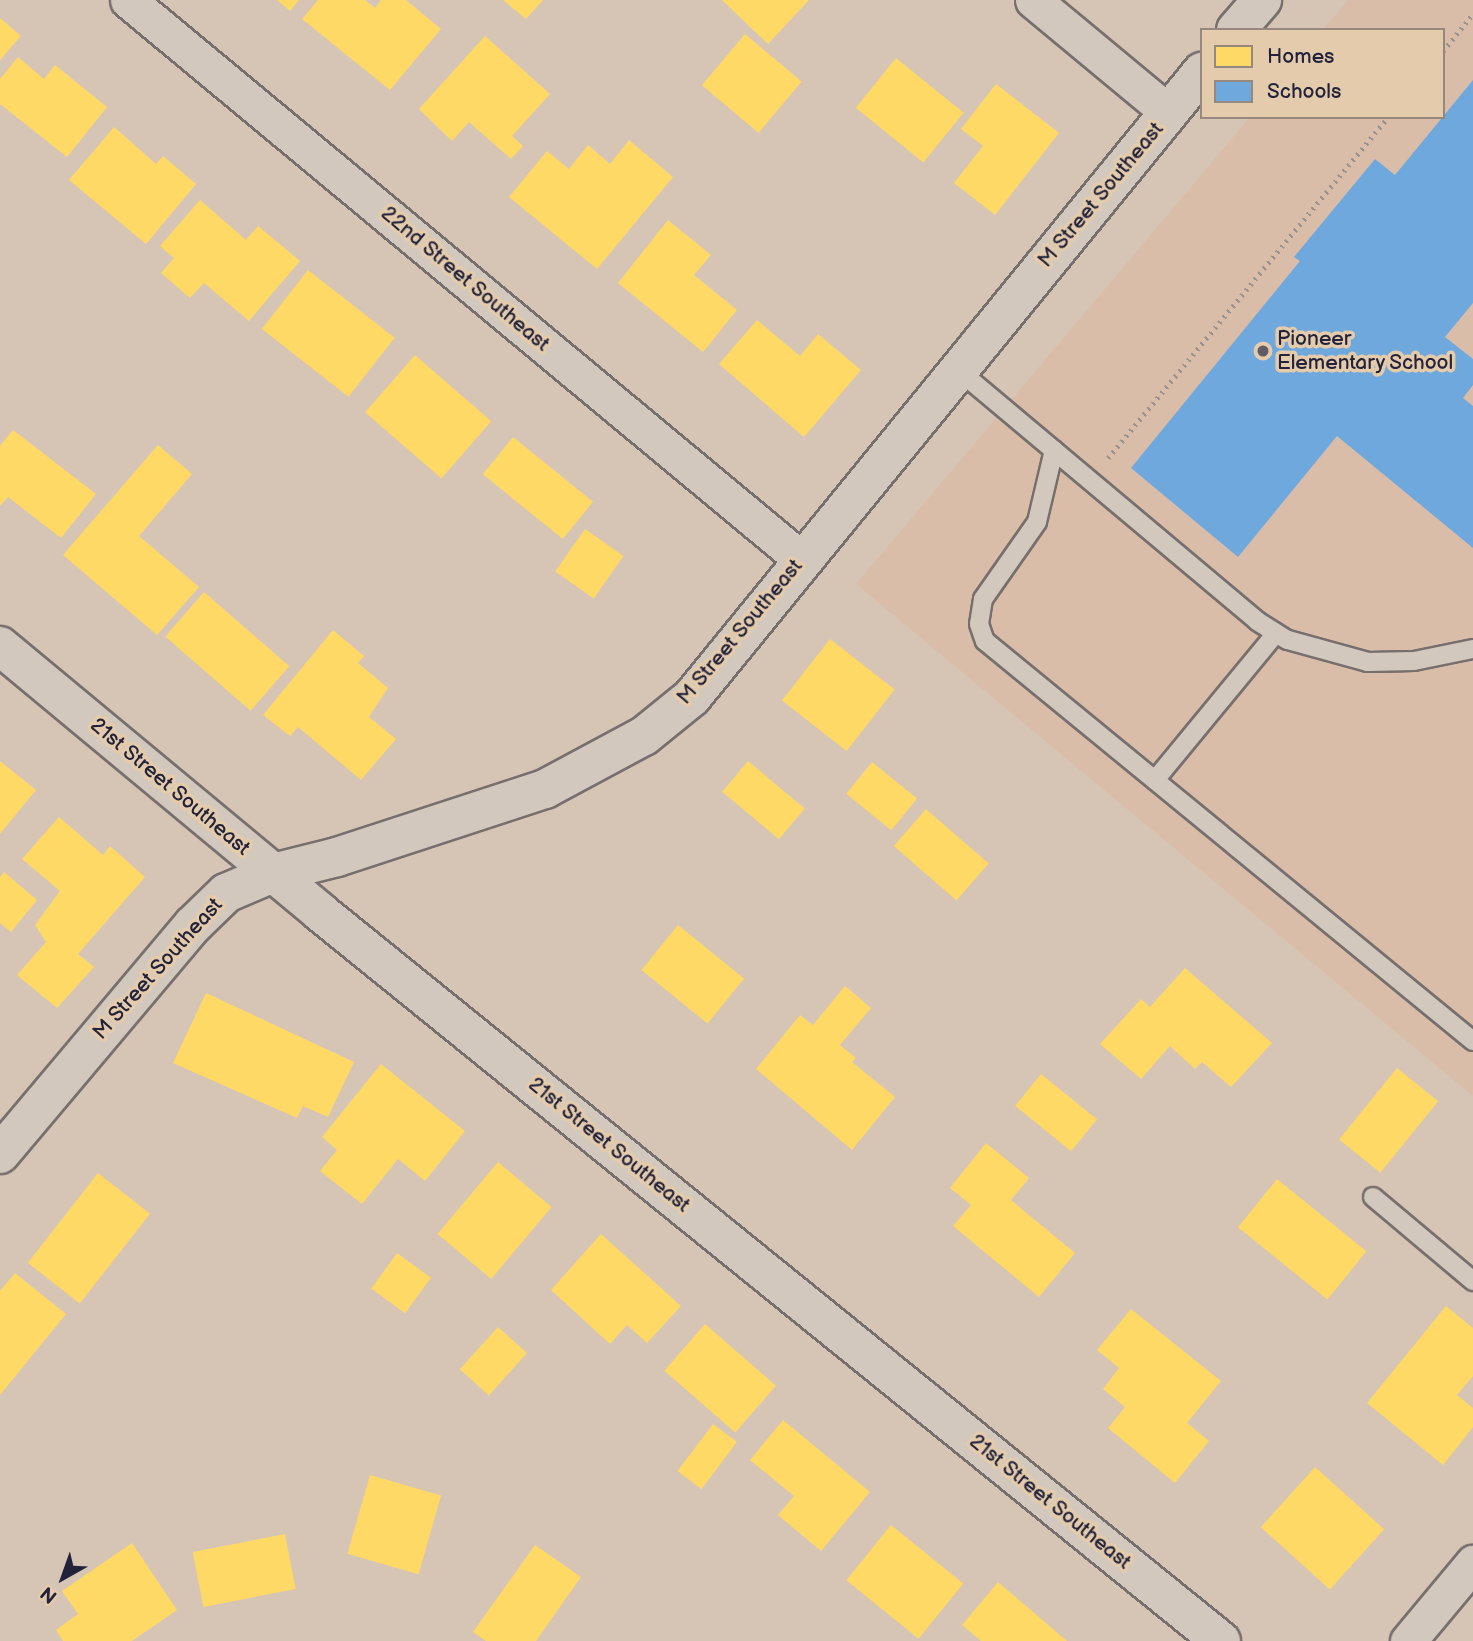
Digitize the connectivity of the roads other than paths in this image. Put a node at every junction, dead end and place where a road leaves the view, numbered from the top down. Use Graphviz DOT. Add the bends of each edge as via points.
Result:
graph roads {
  1 [pos="128,0"];
  2 [pos="1033,0"];
  3 [pos="1262,0"];
  4 [pos="1238,28"];
  5 [pos="1200,75"];
  6 [pos="1170,113"];
  7 [pos="957,369"];
  8 [pos="1054,450"];
  9 [pos="801,559"];
  10 [pos="1276,633"];
  11 [pos="0,646"];
  12 [pos="1473,649"];
  13 [pos="1155,780"];
  14 [pos="273,873"];
  15 [pos="1473,1041"];
  16 [pos="0,1154"];
  17 [pos="1373,1197"];
  18 [pos="1473,1281"];
  19 [pos="1473,1563"];
  20 [pos="1221,1641"];
  21 [pos="1408,1641"];
  1 -- 9 [label="street, 22nd Street Southeast"];
  2 -- 6 [label="street"];
  3 -- 4 [label="street"];
  5 -- 6 [label="street, M Street Southeast"];
  6 -- 7 [label="street, M Street Southeast"];
  7 -- 8 [label="lane"];
  7 -- 9 [label="street, M Street Southeast"];
  8 -- 10 [label="lane"];
  8 -- 13 [label="lane" via="1037,522 988,588 979,624 985,641"];
  9 -- 14 [label="street, M Street Southeast" via="692,697 644,736 545,789 337,857"];
  10 -- 12 [label="lane" via="1326,653 1367,662 1414,661"];
  10 -- 13 [label="lane"];
  11 -- 14 [label="street, 21st Street Southeast"];
  13 -- 15 [label="lane"];
  14 -- 16 [label="street, M Street Southeast" via="226,893 193,925"];
  14 -- 20 [label="street, 21st Street Southeast"];
  17 -- 18 [label="lane"];
  19 -- 21 [label="street"];
}
